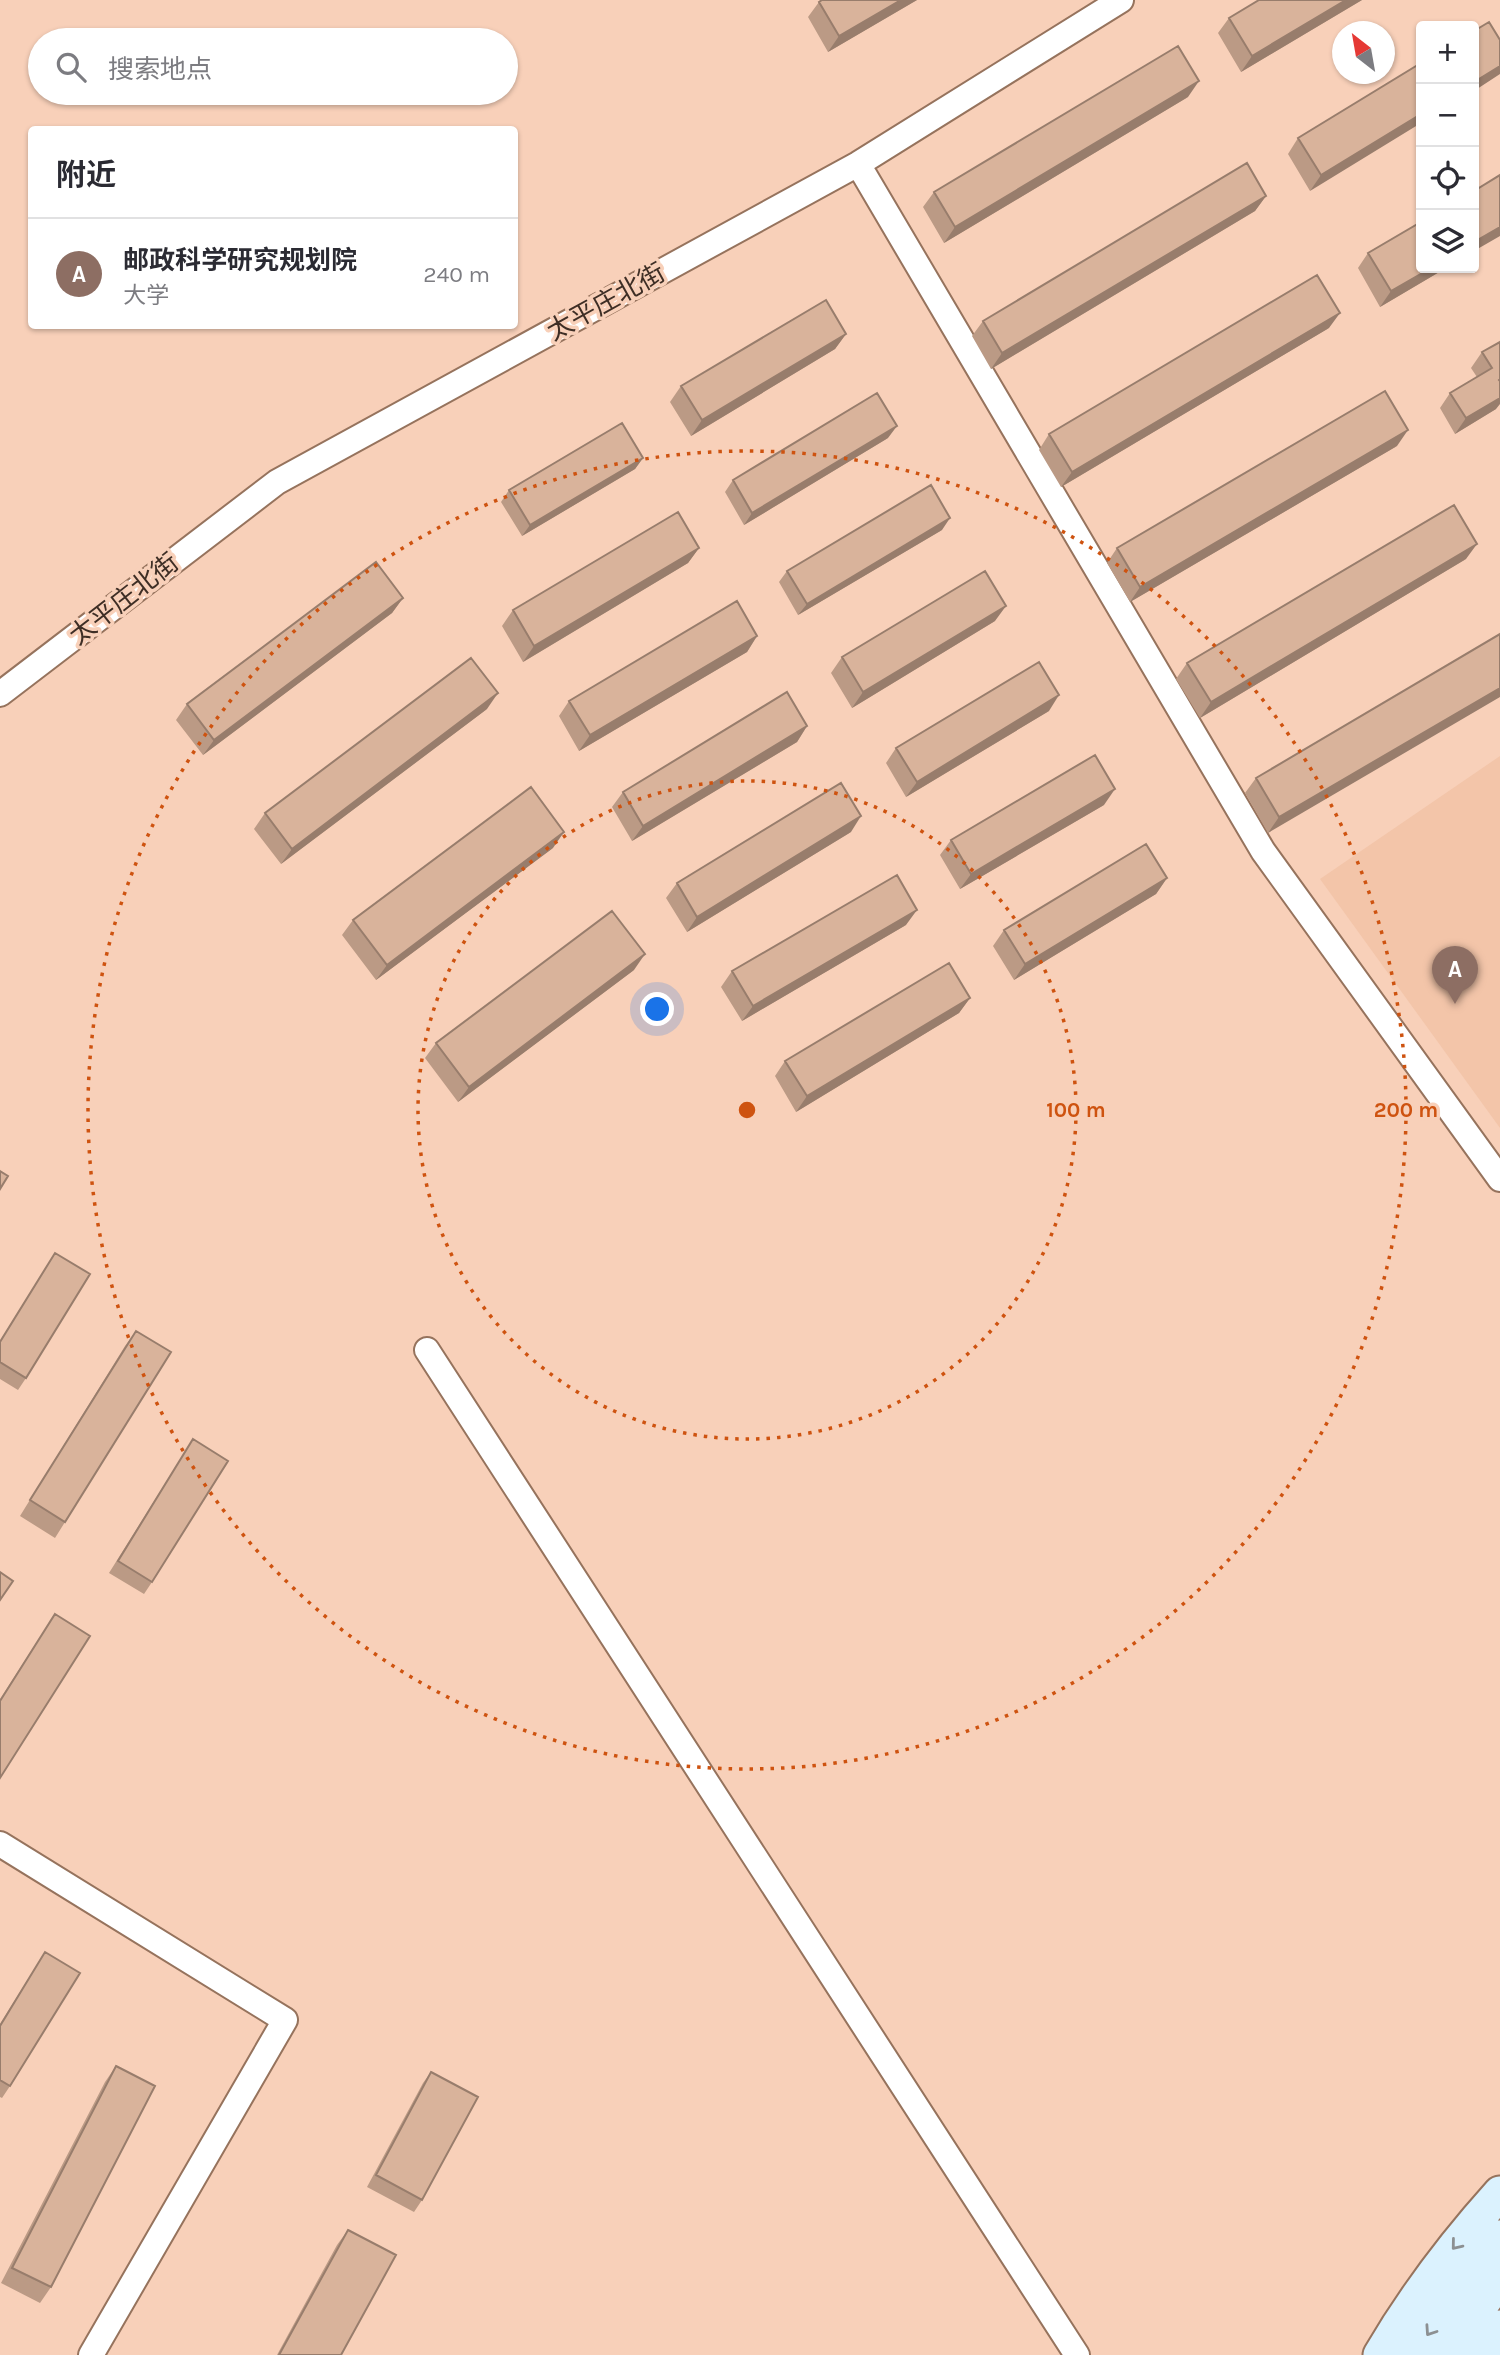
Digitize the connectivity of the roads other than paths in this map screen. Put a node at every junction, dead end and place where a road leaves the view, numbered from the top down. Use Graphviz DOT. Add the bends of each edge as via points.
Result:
graph roads {
  1 [pos="1121,0"];
  2 [pos="858,164"];
  3 [pos="0,694"];
  4 [pos="1500,1179"];
  5 [pos="427,1350"];
  6 [pos="0,1844"];
  7 [pos="1500,2193"];
  8 [pos="1500,2237"];
  9 [pos="1500,2279"];
  10 [pos="1500,2327"];
  11 [pos="91,2355"];
  12 [pos="1077,2355"];
  13 [pos="1380,2355"];
  14 [pos="1414,2355"];
  15 [pos="1445,2355"];
  16 [pos="1481,2355"];
  1 -- 2 [label="street, 太平庄北街"];
  2 -- 3 [label="street, 太平庄北街" via="277,482"];
  2 -- 4 [label="street" via="1263,851"];
  5 -- 12 [label="street"];
  6 -- 11 [label="street" via="285,2020"];
  7 -- 13 [label="main road, one-way" via="1441,2264"];
  8 -- 14 [label="main road, one-way"];
  9 -- 15 [label="main road"];
  10 -- 16 [label="main road"];
}
